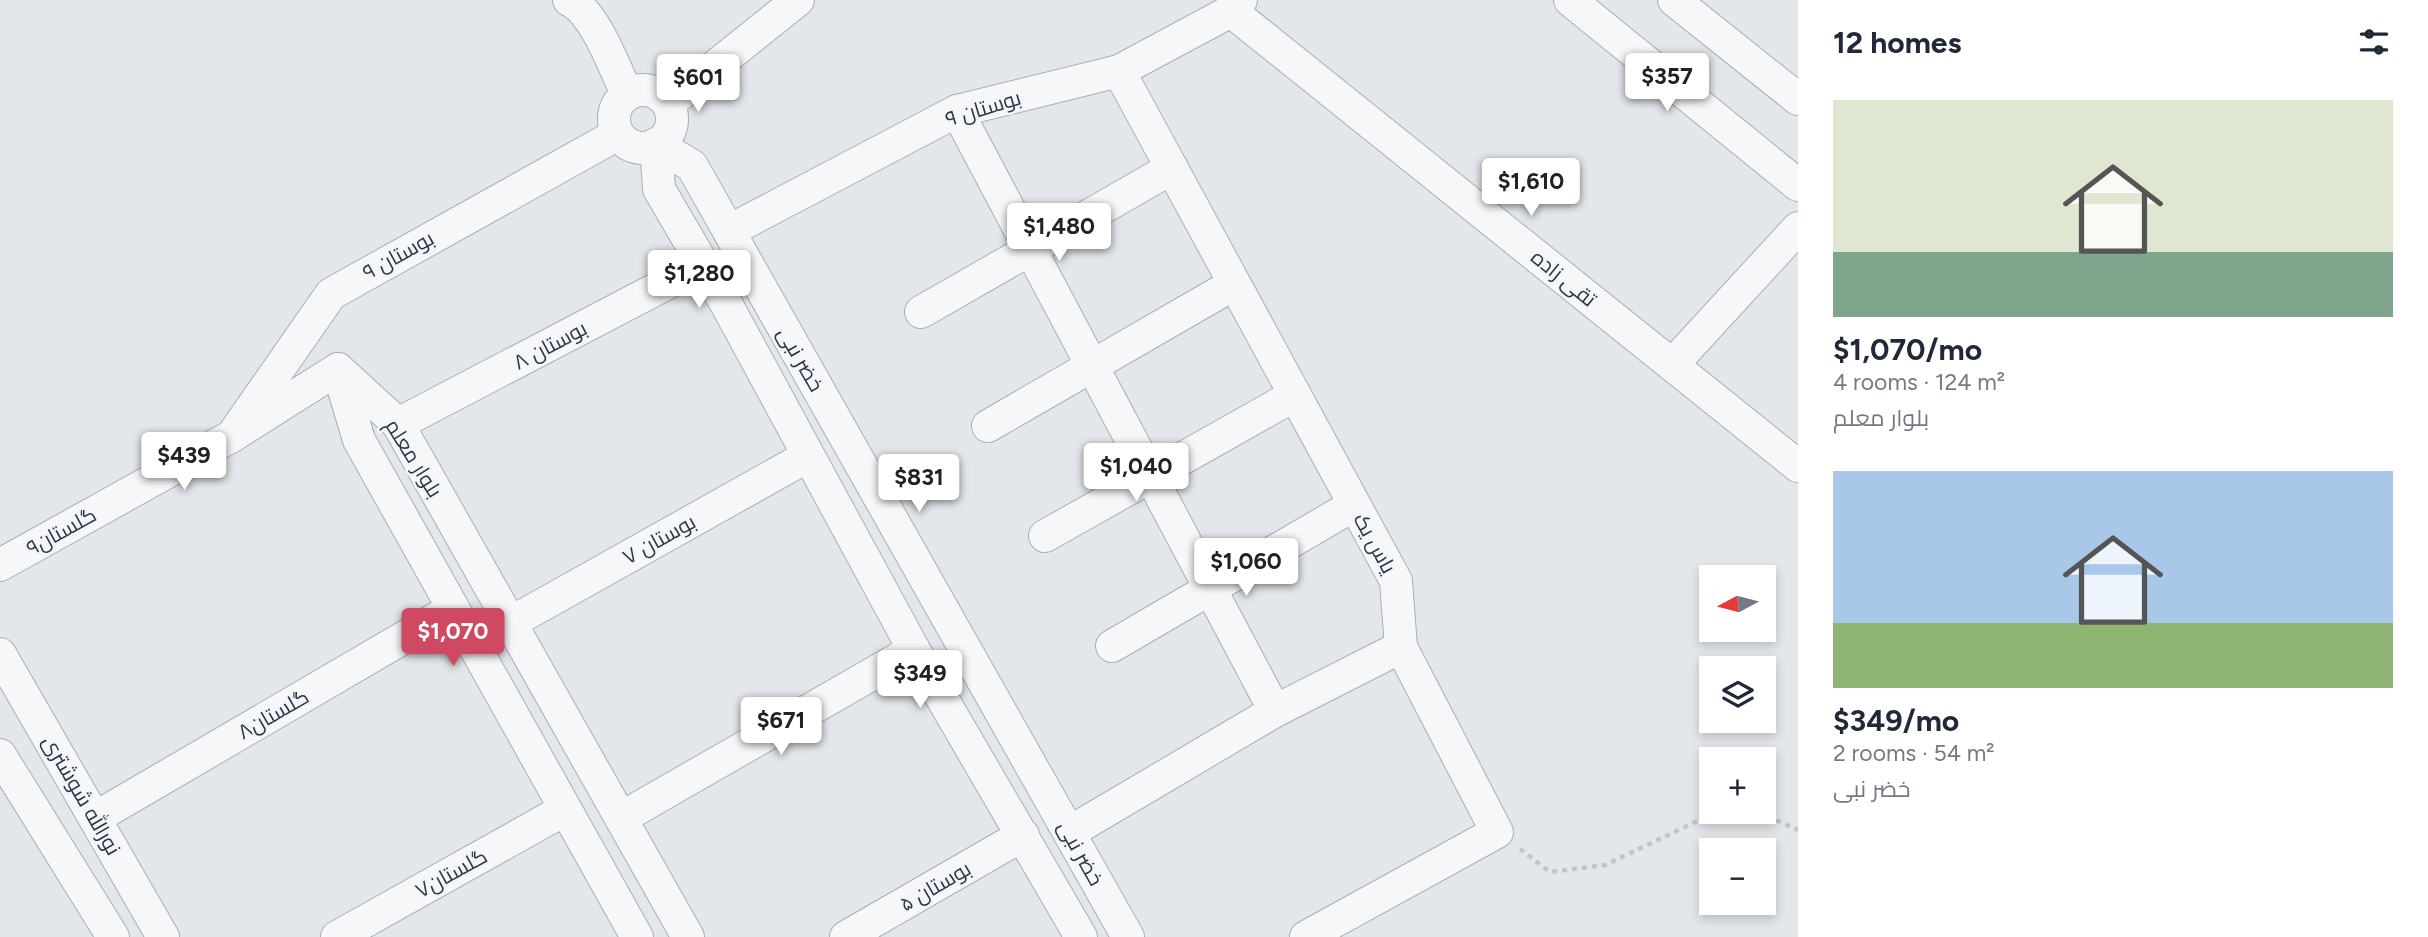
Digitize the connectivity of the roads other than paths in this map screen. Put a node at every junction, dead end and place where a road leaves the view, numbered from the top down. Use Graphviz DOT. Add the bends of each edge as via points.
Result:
graph roads {
  1 [pos="569,0"];
  2 [pos="798,0"];
  3 [pos="1570,0"];
  4 [pos="1674,0"];
  5 [pos="1236,6"];
  6 [pos="1119,71"];
  7 [pos="627,94"];
  8 [pos="1798,99"];
  9 [pos="668,104"];
  10 [pos="957,111"];
  11 [pos="618,134"];
  12 [pos="656,145"];
  13 [pos="1172,168"];
  14 [pos="1798,184"];
  15 [pos="1798,228"];
  16 [pos="729,231"];
  17 [pos="1031,249"];
  18 [pos="702,265"];
  19 [pos="1234,284"];
  20 [pos="921,312"];
  21 [pos="1672,365"];
  22 [pos="1093,366"];
  23 [pos="338,369"];
  24 [pos="1295,396"];
  25 [pos="398,424"];
  26 [pos="988,426"];
  27 [pos="232,436"];
  28 [pos="808,456"];
  29 [pos="1798,466"];
  30 [pos="1151,476"];
  31 [pos="1354,505"];
  32 [pos="1045,537"];
  33 [pos="0,565"];
  34 [pos="1211,588"];
  35 [pos="451,610"];
  36 [pos="510,622"];
  37 [pos="1112,646"];
  38 [pos="1401,648"];
  39 [pos="914,650"];
  40 [pos="0,654"];
  41 [pos="1275,711"];
  42 [pos="0,755"];
  43 [pos="564,810"];
  44 [pos="95,818"];
  45 [pos="621,818"];
  46 [pos="1070,832"];
  47 [pos="1023,835"];
  48 [pos="113,937"];
  49 [pos="163,937"];
  50 [pos="337,937"];
  51 [pos="637,937"];
  52 [pos="688,937"];
  53 [pos="846,937"];
  54 [pos="1081,937"];
  55 [pos="1128,937"];
  56 [pos="1306,937"];
  1 -- 7 [label="street" via="597,30"];
  2 -- 9 [label="street"];
  3 -- 14 [label="street"];
  4 -- 8 [label="street"];
  5 -- 6 [label="street, بوستان ۹"];
  5 -- 21 [label="street, تقی زاده"];
  6 -- 10 [label="street, بوستان ۹"];
  6 -- 13 [label="street, یاس یک"];
  7 -- 9 [label="street" via="648,89"];
  7 -- 11 [label="street" via="615,108"];
  9 -- 12 [label="street" via="670,129"];
  10 -- 16 [label="street, بوستان ۹"];
  10 -- 17 [label="street"];
  11 -- 12 [label="street" via="639,148"];
  11 -- 27 [label="street, بوستان ۹" via="331,294"];
  12 -- 16 [label="street, خضر نبی" via="692,166"];
  12 -- 18 [label="street, خضر نبی" via="659,189"];
  13 -- 17 [label="street"];
  13 -- 19 [label="street, یاس یک"];
  15 -- 21 [label="street"];
  16 -- 46 [label="street, خضر نبی"];
  17 -- 20 [label="street"];
  17 -- 22 [label="street"];
  18 -- 25 [label="street, بوستان ۸"];
  18 -- 28 [label="street, خضر نبی"];
  19 -- 22 [label="street"];
  19 -- 24 [label="street, یاس یک"];
  21 -- 29 [label="street, تقی زاده"];
  22 -- 26 [label="street"];
  22 -- 30 [label="street"];
  23 -- 25 [label="street, بلوار معلم"];
  23 -- 27 [label="street, گلستان۹"];
  23 -- 35 [label="street, بلوار معلم" via="359,440"];
  24 -- 30 [label="street"];
  24 -- 31 [label="street, یاس یک"];
  25 -- 36 [label="street, بلوار معلم"];
  27 -- 33 [label="street, گلستان۹"];
  28 -- 36 [label="street, بوستان ۷"];
  28 -- 39 [label="street, خضر نبی"];
  30 -- 32 [label="street"];
  30 -- 34 [label="street"];
  31 -- 34 [label="street"];
  31 -- 38 [label="street, یاس یک" via="1396,582"];
  34 -- 37 [label="street"];
  34 -- 41 [label="street"];
  35 -- 43 [label="street, بلوار معلم"];
  35 -- 44 [label="street, گلستان۸"];
  36 -- 45 [label="street, بلوار معلم"];
  38 -- 41 [label="street"];
  38 -- 56 [label="street, یاس یک" via="1497,832"];
  39 -- 45 [label="street"];
  39 -- 47 [label="street, خضر نبی"];
  40 -- 44 [label="street, نورالله شوشتری"];
  41 -- 46 [label="street"];
  42 -- 48 [label="street"];
  43 -- 50 [label="street, گلستان۷"];
  43 -- 51 [label="street, بلوار معلم"];
  44 -- 49 [label="street, نورالله شوشتری"];
  45 -- 52 [label="street, بلوار معلم"];
  46 -- 55 [label="street, خضر نبی"];
  47 -- 53 [label="street, بوستان ۵"];
  47 -- 54 [label="street, خضر نبی"];
}
